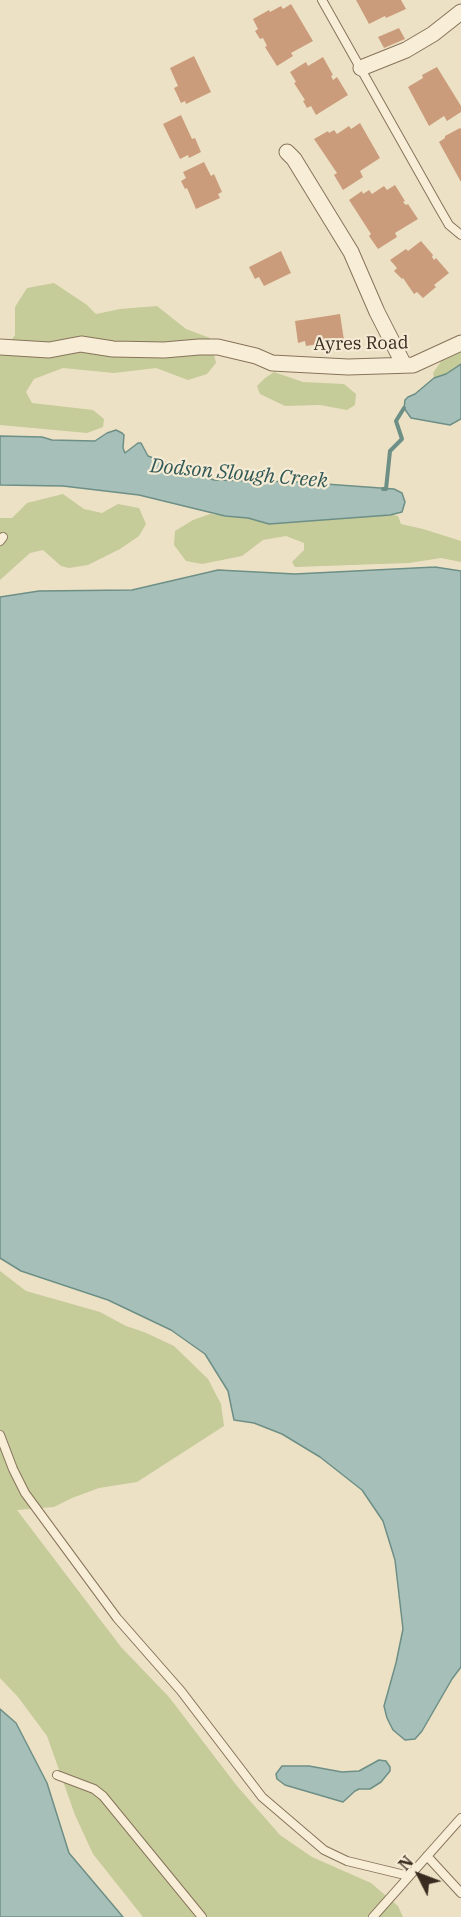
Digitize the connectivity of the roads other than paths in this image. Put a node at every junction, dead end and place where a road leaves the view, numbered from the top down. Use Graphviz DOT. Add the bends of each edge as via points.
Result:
graph roads {
  1 [pos="322,0"];
  2 [pos="461,12"];
  3 [pos="361,68"];
  4 [pos="286,152"];
  5 [pos="461,235"];
  6 [pos="461,343"];
  7 [pos="0,347"];
  8 [pos="404,365"];
  9 [pos="0,1435"];
  10 [pos="57,1775"];
  11 [pos="461,1818"];
  12 [pos="427,1856"];
  13 [pos="409,1876"];
  14 [pos="461,1893"];
  15 [pos="202,1917"];
  16 [pos="374,1917"];
  1 -- 3 [label="lane"];
  2 -- 3 [label="street" via="406,50"];
  3 -- 5 [label="lane" via="449,225"];
  4 -- 8 [label="street" via="351,252"];
  6 -- 8 [label="street, Ayres Road" via="413,365"];
  7 -- 8 [label="street, Ayres Road" via="218,347 272,363"];
  9 -- 13 [label="lane" via="25,1493 117,1618 182,1691 262,1797 324,1850 347,1861"];
  10 -- 15 [label="lane" via="104,1796"];
  11 -- 12 [label="lane"];
  12 -- 13 [label="lane"];
  12 -- 14 [label="lane"];
  13 -- 16 [label="lane"];
}
